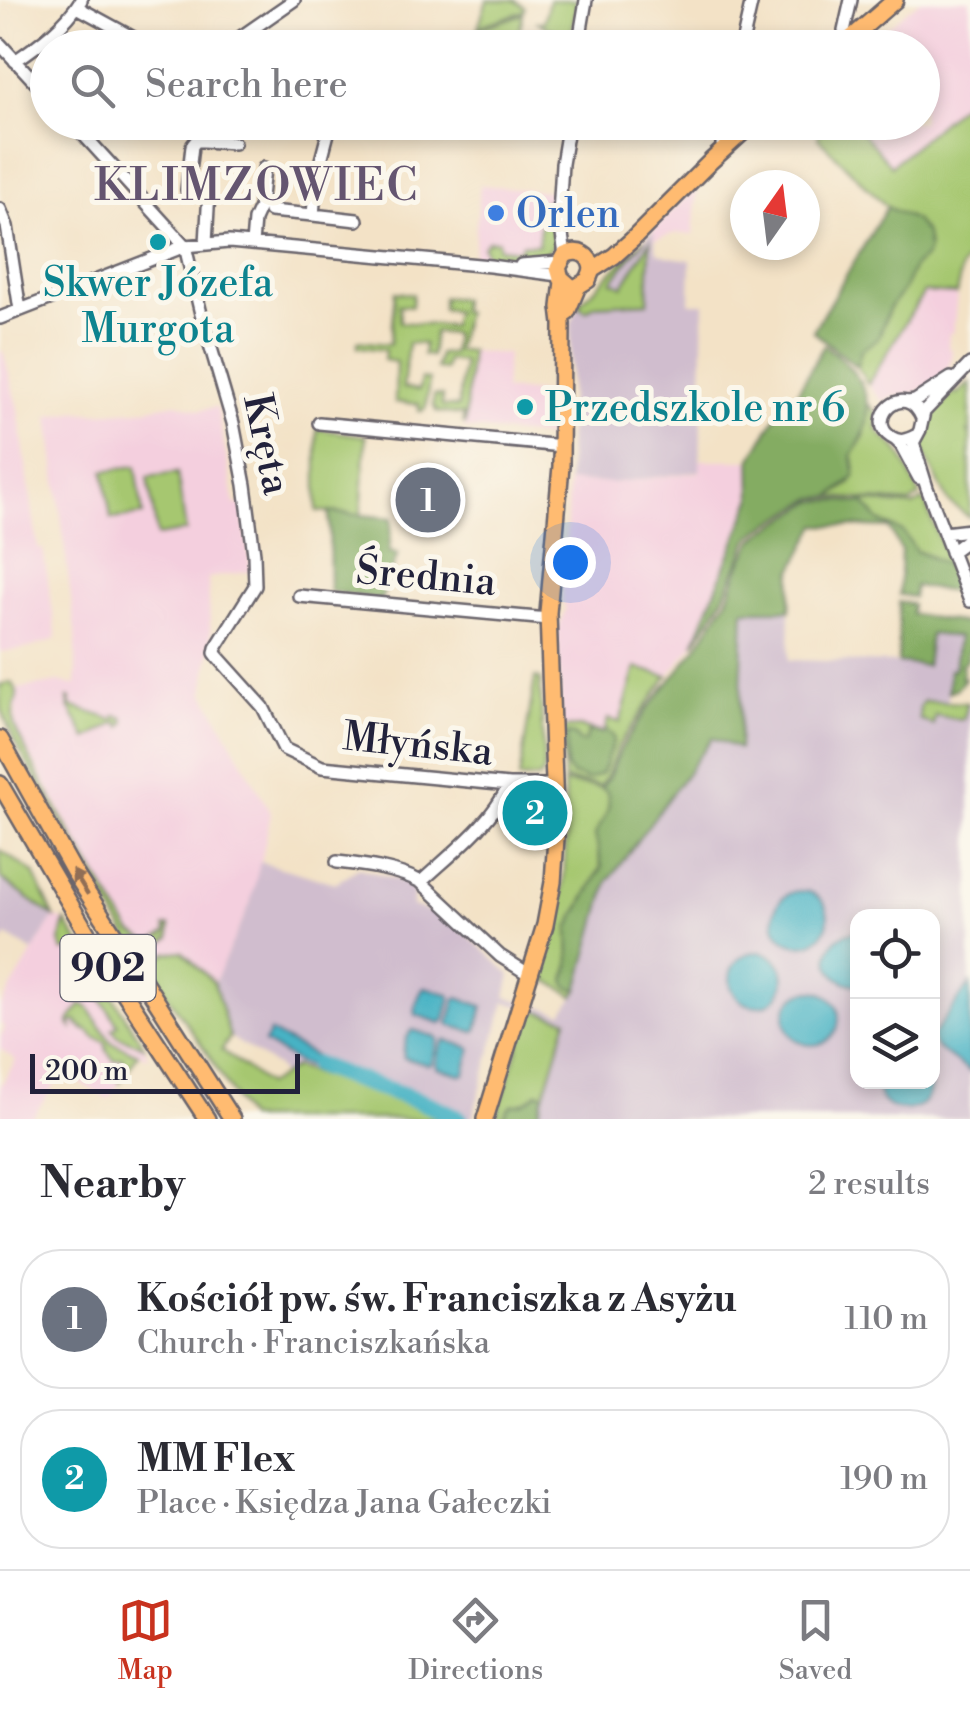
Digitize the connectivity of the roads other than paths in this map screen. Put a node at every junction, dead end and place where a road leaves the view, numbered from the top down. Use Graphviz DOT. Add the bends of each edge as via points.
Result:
graph roads {
  1 [pos="294,0"];
  2 [pos="586,0"];
  3 [pos="752,0"];
  4 [pos="852,0"];
  5 [pos="895,0"];
  6 [pos="79,3"];
  7 [pos="54,30"];
  8 [pos="123,30"];
  9 [pos="251,30"];
  10 [pos="581,30"];
  11 [pos="746,30"];
  12 [pos="844,30"];
  13 [pos="860,30"];
  14 [pos="0,44"];
  15 [pos="30,52"];
  16 [pos="16,62"];
  17 [pos="30,77"];
  18 [pos="88,140"];
  19 [pos="326,140"];
  20 [pos="567,140"];
  21 [pos="723,140"];
  22 [pos="734,140"];
  23 [pos="202,141"];
  24 [pos="234,143"];
  25 [pos="724,149"];
  26 [pos="264,168"];
  27 [pos="0,209"];
  28 [pos="270,211"];
  29 [pos="313,215"];
  30 [pos="357,220"];
  31 [pos="206,243"];
  32 [pos="252,244"];
  33 [pos="185,246"];
  34 [pos="572,267"];
  35 [pos="20,310"];
  36 [pos="0,318"];
  37 [pos="970,364"];
  38 [pos="959,374"];
  39 [pos="908,402"];
  40 [pos="922,418"];
  41 [pos="319,422"];
  42 [pos="916,436"];
  43 [pos="895,440"];
  44 [pos="562,446"];
  45 [pos="926,488"];
  46 [pos="970,530"];
  47 [pos="944,534"];
  48 [pos="970,538"];
  49 [pos="951,552"];
  50 [pos="299,596"];
  51 [pos="970,600"];
  52 [pos="548,619"];
  53 [pos="216,648"];
  54 [pos="0,738"];
  55 [pos="0,784"];
  56 [pos="509,785"];
  57 [pos="554,785"];
  58 [pos="337,862"];
  59 [pos="421,882"];
  60 [pos="530,975"];
  61 [pos="232,1116"];
  62 [pos="207,1119"];
  63 [pos="486,1119"];
  1 -- 9 [label="street"];
  2 -- 10 [label="street"];
  3 -- 11 [label="street"];
  4 -- 12 [label="street"];
  5 -- 13 [label="main road"];
  6 -- 7 [label="street"];
  6 -- 8 [label="street"];
  14 -- 16 [label="street"];
  15 -- 16 [label="street"];
  16 -- 17 [label="street"];
  18 -- 33 [label="street"];
  19 -- 29 [label="street"];
  20 -- 34 [label="street"];
  21 -- 25 [label="street"];
  22 -- 25 [label="main road"];
  23 -- 24 [label="street"];
  23 -- 31 [label="street" via="192,146 187,190 209,192"];
  25 -- 34 [label="main road" via="624,246"];
  26 -- 32 [label="street"];
  27 -- 35 [label="street"];
  28 -- 29 [label="street"];
  29 -- 30 [label="street"];
  31 -- 32 [label="street"];
  31 -- 33 [label="street"];
  32 -- 34 [label="street"];
  33 -- 35 [label="street"];
  33 -- 53 [label="street, Kręta" via="233,423 254,554 255,586"];
  34 -- 44 [label="main road" via="562,324"];
  35 -- 36 [label="street"];
  37 -- 38 [label="street"];
  38 -- 39 [label="street"];
  38 -- 40 [label="street"];
  39 -- 40 [label="street"];
  39 -- 43 [label="street" via="884,413 884,428"];
  40 -- 42 [label="street"];
  41 -- 44 [label="street"];
  42 -- 43 [label="street"];
  42 -- 45 [label="street"];
  43 -- 45 [label="street"];
  44 -- 52 [label="main road"];
  45 -- 47 [label="street"];
  46 -- 47 [label="street"];
  47 -- 49 [label="street"];
  48 -- 49 [label="street"];
  49 -- 51 [label="street"];
  50 -- 52 [label="street, Średnia"];
  52 -- 57 [label="main road"];
  53 -- 56 [label="street, Młyńska" via="263,708 284,748 310,762"];
  61 -- 54 [label="main road, 902, one-way" via="74,872"];
  55 -- 62 [label="main road, 902" via="101,957"];
  56 -- 57 [label="street, Młyńska"];
  56 -- 59 [label="street" via="489,816"];
  57 -- 60 [label="main road" via="553,882"];
  58 -- 59 [label="street"];
  59 -- 60 [label="street" via="500,956"];
  60 -- 63 [label="main road"];
}
